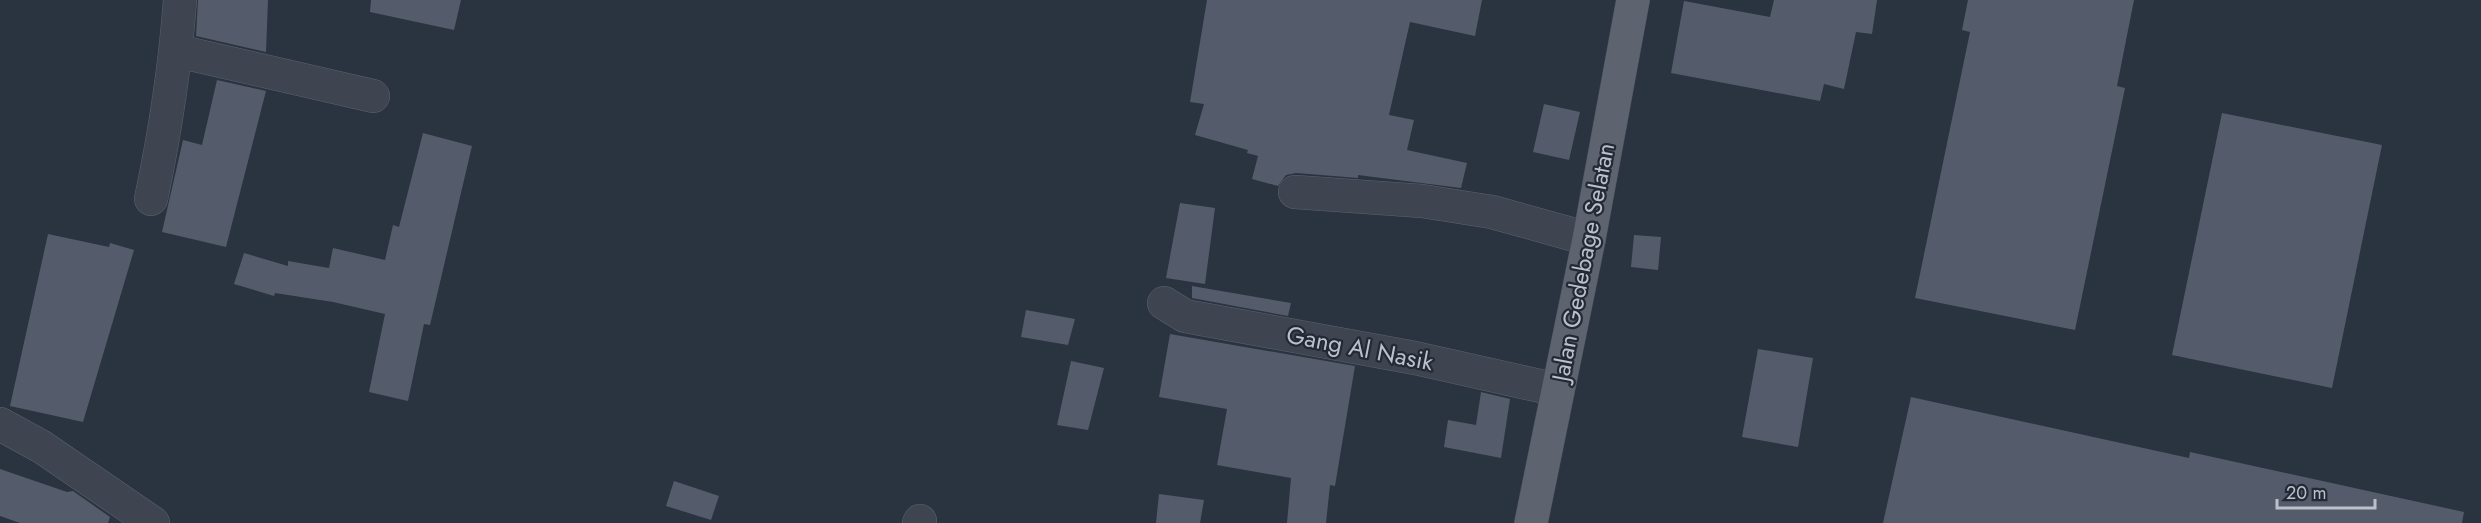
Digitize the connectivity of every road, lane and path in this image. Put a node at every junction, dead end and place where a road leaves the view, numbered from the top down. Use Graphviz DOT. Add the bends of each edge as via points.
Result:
graph roads {
  1 [pos="180,0"];
  2 [pos="1632,0"];
  3 [pos="177,51"];
  4 [pos="373,96"];
  5 [pos="1295,192"];
  6 [pos="151,199"];
  7 [pos="1589,239"];
  8 [pos="1164,303"];
  9 [pos="1558,390"];
  10 [pos="0,424"];
  11 [pos="153,523"];
  12 [pos="1531,523"];
  1 -- 3 [label="street"];
  2 -- 7 [label="main road, Jalan Gedebage Selatan"];
  3 -- 4 [label="street"];
  3 -- 6 [label="street"];
  5 -- 7 [label="street" via="1422,201 1492,212"];
  7 -- 9 [label="main road, Jalan Gedebage Selatan"];
  8 -- 9 [label="street, Gang Al Nasik" via="1185,316 1415,358"];
  9 -- 12 [label="main road, Jalan Gedebage Selatan"];
  10 -- 11 [label="street" via="42,447"];
}
